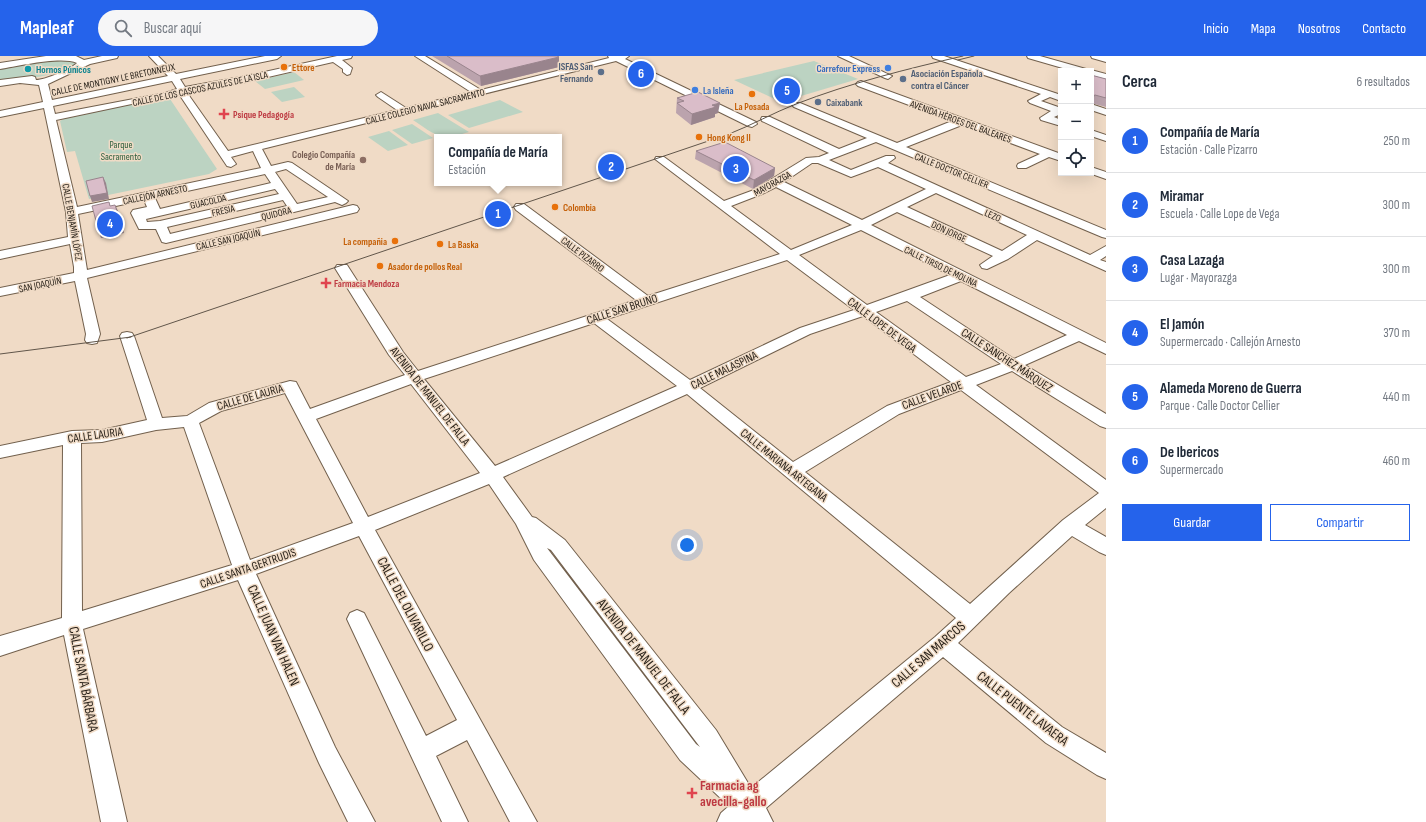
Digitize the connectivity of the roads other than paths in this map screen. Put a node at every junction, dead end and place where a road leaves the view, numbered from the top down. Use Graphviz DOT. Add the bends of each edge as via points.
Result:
graph roads {
  1 [pos="92,56"];
  2 [pos="114,56"];
  3 [pos="153,56"];
  4 [pos="277,56"];
  5 [pos="298,56"];
  6 [pos="348,56"];
  7 [pos="419,56"];
  8 [pos="842,56"];
  9 [pos="936,56"];
  10 [pos="1030,56"];
  11 [pos="1095,56"];
  12 [pos="51,57"];
  13 [pos="618,57"];
  14 [pos="335,59"];
  15 [pos="1106,59"];
  16 [pos="76,60"];
  17 [pos="561,63"];
  18 [pos="311,64"];
  19 [pos="0,66"];
  20 [pos="1072,68"];
  21 [pos="574,70"];
  22 [pos="347,72"];
  23 [pos="64,74"];
  24 [pos="1094,74"];
  25 [pos="888,76"];
  26 [pos="1106,77"];
  27 [pos="174,78"];
  28 [pos="22,81"];
  29 [pos="1,83"];
  30 [pos="43,83"];
  31 [pos="861,84"];
  32 [pos="183,90"];
  33 [pos="479,93"];
  34 [pos="1050,94"];
  35 [pos="381,95"];
  36 [pos="1058,97"];
  37 [pos="48,104"];
  38 [pos="797,105"];
  39 [pos="1094,108"];
  40 [pos="404,111"];
  41 [pos="1058,111"];
  42 [pos="1058,112"];
  43 [pos="1106,112"];
  44 [pos="0,114"];
  45 [pos="51,118"];
  46 [pos="766,118"];
  47 [pos="962,121"];
  48 [pos="1058,122"];
  49 [pos="752,124"];
  50 [pos="1094,134"];
  51 [pos="876,138"];
  52 [pos="1106,138"];
  53 [pos="256,148"];
  54 [pos="900,148"];
  55 [pos="837,152"];
  56 [pos="1048,154"];
  57 [pos="225,155"];
  58 [pos="1058,157"];
  59 [pos="660,159"];
  60 [pos="820,160"];
  61 [pos="879,163"];
  62 [pos="1022,166"];
  63 [pos="268,170"];
  64 [pos="1094,171"];
  65 [pos="238,176"];
  66 [pos="1106,176"];
  67 [pos="776,182"];
  68 [pos="278,185"];
  69 [pos="935,189"];
  70 [pos="148,195"];
  71 [pos="286,196"];
  72 [pos="337,198"];
  73 [pos="723,205"];
  74 [pos="520,207"];
  75 [pos="896,207"];
  76 [pos="1042,207"];
  77 [pos="294,208"];
  78 [pos="353,209"];
  79 [pos="72,212"];
  80 [pos="139,217"];
  81 [pos="1012,224"];
  82 [pos="160,225"];
  83 [pos="860,226"];
  84 [pos="216,228"];
  85 [pos="1106,234"];
  86 [pos="1036,235"];
  87 [pos="75,239"];
  88 [pos="224,240"];
  89 [pos="1106,250"];
  90 [pos="0,255"];
  91 [pos="788,255"];
  92 [pos="1003,256"];
  93 [pos="1091,260"];
  94 [pos="988,265"];
  95 [pos="1106,267"];
  96 [pos="342,268"];
  97 [pos="80,275"];
  98 [pos="961,276"];
  99 [pos="0,292"];
  100 [pos="909,296"];
  101 [pos="646,301"];
  102 [pos="864,311"];
  103 [pos="596,318"];
  104 [pos="1080,335"];
  105 [pos="127,336"];
  106 [pos="92,340"];
  107 [pos="1106,349"];
  108 [pos="1013,364"];
  109 [pos="414,376"];
  110 [pos="962,384"];
  111 [pos="290,386"];
  112 [pos="689,387"];
  113 [pos="305,416"];
  114 [pos="190,421"];
  115 [pos="1106,422"];
  116 [pos="156,424"];
  117 [pos="72,437"];
  118 [pos="0,452"];
  119 [pos="792,471"];
  120 [pos="492,475"];
  121 [pos="1106,489"];
  122 [pos="1106,498"];
  123 [pos="1070,525"];
  124 [pos="364,527"];
  125 [pos="1106,547"];
  126 [pos="244,570"];
  127 [pos="970,617"];
  128 [pos="357,619"];
  129 [pos="72,625"];
  130 [pos="943,644"];
  131 [pos="0,646"];
  132 [pos="471,725"];
  133 [pos="420,751"];
  134 [pos="1106,767"];
  135 [pos="746,817"];
  136 [pos="114,822"];
  137 [pos="362,822"];
  138 [pos="455,822"];
  139 [pos="524,822"];
  1 -- 16 [label="street"];
  2 -- 16 [label="street"];
  3 -- 27 [label="street"];
  4 -- 27 [label="street, CALLE DE MONTIGNY LE BRETONNEUX"];
  5 -- 18 [label="street"];
  6 -- 14 [label="street, CALLE DE LOS CASCOS AZULES DE LA ISLA"];
  7 -- 33 [label="street"];
  8 -- 25 [label="street"];
  9 -- 34 [label="street"];
  10 -- 20 [label="street"];
  11 -- 15 [label="street"];
  12 -- 16 [label="street" via="62,56"];
  12 -- 19 [label="street"];
  13 -- 21 [label="street, CALLE COLEGIO NAVAL SACRAMENTO"];
  13 -- 49 [label="street"];
  14 -- 18 [label="street, CALLE DE LOS CASCOS AZULES DE LA ISLA"];
  14 -- 22 [label="street" via="348,68"];
  16 -- 23 [label="street"];
  17 -- 21 [label="street"];
  18 -- 32 [label="street, CALLE DE LOS CASCOS AZULES DE LA ISLA"];
  21 -- 33 [label="street, CALLE COLEGIO NAVAL SACRAMENTO"];
  23 -- 28 [label="street"];
  23 -- 30 [label="street"];
  24 -- 26 [label="street"];
  27 -- 32 [label="street"];
  27 -- 37 [label="street, CALLE DE MONTIGNY LE BRETONNEUX"];
  28 -- 29 [label="street"];
  28 -- 30 [label="street"];
  30 -- 37 [label="street, CALLE BENJAMÍN LÓPEZ"];
  31 -- 47 [label="street, AVENIDA HÉROES DEL BALEARES"];
  32 -- 45 [label="street, CALLE DE LOS CASCOS AZULES DE LA ISLA"];
  32 -- 57 [label="street" via="185,97"];
  33 -- 40 [label="street, CALLE COLEGIO NAVAL SACRAMENTO"];
  34 -- 36 [label="street"];
  34 -- 41 [label="street" via="1032,101"];
  35 -- 40 [label="street"];
  37 -- 44 [label="street, CALLE DE MONTIGNY LE BRETONNEUX"];
  37 -- 45 [label="street, CALLE BENJAMÍN LÓPEZ"];
  38 -- 51 [label="street, CALLE DOCTOR CELLIER"];
  39 -- 43 [label="street"];
  40 -- 53 [label="street, CALLE COLEGIO NAVAL SACRAMENTO"];
  42 -- 48 [label="street" via="1045,118"];
  45 -- 79 [label="street, CALLE BENJAMÍN LÓPEZ"];
  46 -- 55 [label="street"];
  47 -- 54 [label="street"];
  47 -- 56 [label="street, AVENIDA HÉROES DEL BALEARES"];
  50 -- 52 [label="street"];
  51 -- 54 [label="street, CALLE DOCTOR CELLIER"];
  51 -- 55 [label="street, MAYORAZGA"];
  53 -- 57 [label="street, CALLE COLEGIO NAVAL SACRAMENTO"];
  53 -- 63 [label="street"];
  54 -- 61 [label="street"];
  54 -- 76 [label="street, CALLE DOCTOR CELLIER"];
  55 -- 60 [label="street, MAYORAZGA"];
  56 -- 58 [label="street, AVENIDA HÉROES DEL BALEARES"];
  56 -- 62 [label="street"];
  57 -- 65 [label="street"];
  59 -- 73 [label="street, CALLE LOPE DE VEGA"];
  60 -- 61 [label="street" via="851,174"];
  60 -- 67 [label="street, MAYORAZGA" via="810,160"];
  61 -- 69 [label="street, LEZO"];
  63 -- 65 [label="street, CALLEJÓN ARNESTO"];
  63 -- 68 [label="street"];
  63 -- 72 [label="street, CALLEJÓN ARNESTO" via="288,165"];
  64 -- 66 [label="street"];
  65 -- 70 [label="street, CALLEJÓN ARNESTO"];
  67 -- 73 [label="street, MAYORAZGA" via="758,192"];
  67 -- 83 [label="street, CALLE TIRSO DE MOLINA"];
  68 -- 71 [label="street"];
  68 -- 80 [label="street, GUACOLDA"];
  69 -- 75 [label="street, CALLE SAN BRUNO"];
  69 -- 81 [label="street, LEZO"];
  70 -- 79 [label="street, CALLEJÓN ARNESTO"];
  70 -- 80 [label="street" via="154,209 137,213"];
  71 -- 77 [label="street"];
  71 -- 82 [label="street, FRESIA"];
  72 -- 77 [label="street, QUIDORA"];
  72 -- 78 [label="street, CALLEJÓN ARNESTO"];
  73 -- 91 [label="street, CALLE LOPE DE VEGA"];
  74 -- 101 [label="street, CALLE PIZARRO"];
  75 -- 83 [label="street, CALLE SAN BRUNO"];
  75 -- 92 [label="street, DON JORGE"];
  76 -- 81 [label="street"];
  76 -- 85 [label="street, CALLE DOCTOR CELLIER"];
  77 -- 84 [label="street, QUIDORA"];
  78 -- 88 [label="street, CALLE SAN JOAQUÍN"];
  79 -- 87 [label="street, CALLE BENJAMÍN LÓPEZ"];
  80 -- 82 [label="street, FRESIA" via="143,226"];
  81 -- 86 [label="street, LEZO"];
  82 -- 84 [label="street, QUIDORA" via="166,239"];
  83 -- 91 [label="street, CALLE SAN BRUNO"];
  83 -- 98 [label="street, CALLE TIRSO DE MOLINA"];
  84 -- 88 [label="street"];
  86 -- 92 [label="street"];
  86 -- 93 [label="street, LEZO"];
  87 -- 90 [label="street"];
  87 -- 97 [label="street, CALLE BENJAMÍN LÓPEZ" via="81,267"];
  88 -- 97 [label="street, CALLE SAN JOAQUÍN"];
  89 -- 93 [label="street"];
  91 -- 101 [label="street, CALLE SAN BRUNO"];
  91 -- 102 [label="street, CALLE LOPE DE VEGA"];
  92 -- 94 [label="street"];
  93 -- 95 [label="street, LEZO"];
  96 -- 109 [label="street, AVENIDA DE MANUEL DE FALLA" via="397,355"];
  97 -- 99 [label="street, SAN JOAQUÍN"];
  97 -- 106 [label="street, CALLE BENJAMÍN LÓPEZ" via="93,334"];
  98 -- 100 [label="street, CALLE MALASPINA"];
  98 -- 104 [label="street, CALLE TIRSO DE MOLINA"];
  100 -- 102 [label="street, CALLE MALASPINA"];
  100 -- 108 [label="street, CALLE SANCHEZ MÁRQUEZ"];
  101 -- 103 [label="street, CALLE SAN BRUNO"];
  102 -- 110 [label="street, CALLE LOPE DE VEGA"];
  102 -- 112 [label="street, CALLE MALASPINA" via="805,331"];
  103 -- 109 [label="street, CALLE SAN BRUNO"];
  103 -- 112 [label="street, CALLE MARIANA ARTEGANA"];
  104 -- 107 [label="street, CALLE TIRSO DE MOLINA"];
  104 -- 108 [label="street, CALLE VELARDE"];
  105 -- 116 [label="street"];
  108 -- 110 [label="street, CALLE VELARDE"];
  108 -- 115 [label="street, CALLE SANCHEZ MÁRQUEZ"];
  109 -- 113 [label="street, CALLE SAN BRUNO"];
  109 -- 120 [label="street, AVENIDA DE MANUEL DE FALLA"];
  110 -- 119 [label="street, CALLE VELARDE" via="893,410"];
  110 -- 121 [label="street, CALLE LOPE DE VEGA"];
  111 -- 113 [label="street, CALLE DEL OLIVARILLO"];
  111 -- 114 [label="street, CALLE DE LAURIA" via="215,407"];
  112 -- 119 [label="street, CALLE MARIANA ARTEGANA"];
  112 -- 120 [label="street, CALLE MALASPINA"];
  113 -- 124 [label="street, CALLE DEL OLIVARILLO"];
  114 -- 116 [label="street, CALLE LAURIA"];
  114 -- 126 [label="street, CALLE JUAN VAN HALEN"];
  116 -- 117 [label="street, CALLE LAURIA" via="102,436"];
  117 -- 118 [label="street, CALLE LAURIA"];
  117 -- 129 [label="street, CALLE SANTA BÁRBARA"];
  119 -- 127 [label="street, CALLE MARIANA ARTEGANA"];
  120 -- 124 [label="street, CALLE SANTA GERTRUDIS"];
  120 -- 135 [label="street, AVENIDA DE MANUEL DE FALLA" via="524,520 541,554 688,752"];
  122 -- 123 [label="street, CALLE SAN MARCOS"];
  123 -- 125 [label="street"];
  123 -- 127 [label="street, CALLE SAN MARCOS"];
  124 -- 126 [label="street, CALLE SANTA GERTRUDIS"];
  124 -- 132 [label="street, CALLE DEL OLIVARILLO"];
  126 -- 129 [label="street, CALLE SANTA GERTRUDIS"];
  126 -- 137 [label="street, CALLE JUAN VAN HALEN" via="327,755"];
  127 -- 130 [label="street, CALLE SAN MARCOS"];
  128 -- 133 [label="street"];
  129 -- 131 [label="street, CALLE SANTA GERTRUDIS"];
  129 -- 136 [label="street, CALLE SANTA BÁRBARA"];
  130 -- 134 [label="street, CALLE PUENTE LAVAERA" via="1054,735"];
  130 -- 135 [label="street, CALLE SAN MARCOS"];
  132 -- 133 [label="street"];
  132 -- 139 [label="street, CALLE DEL OLIVARILLO"];
  133 -- 138 [label="street"];
}
